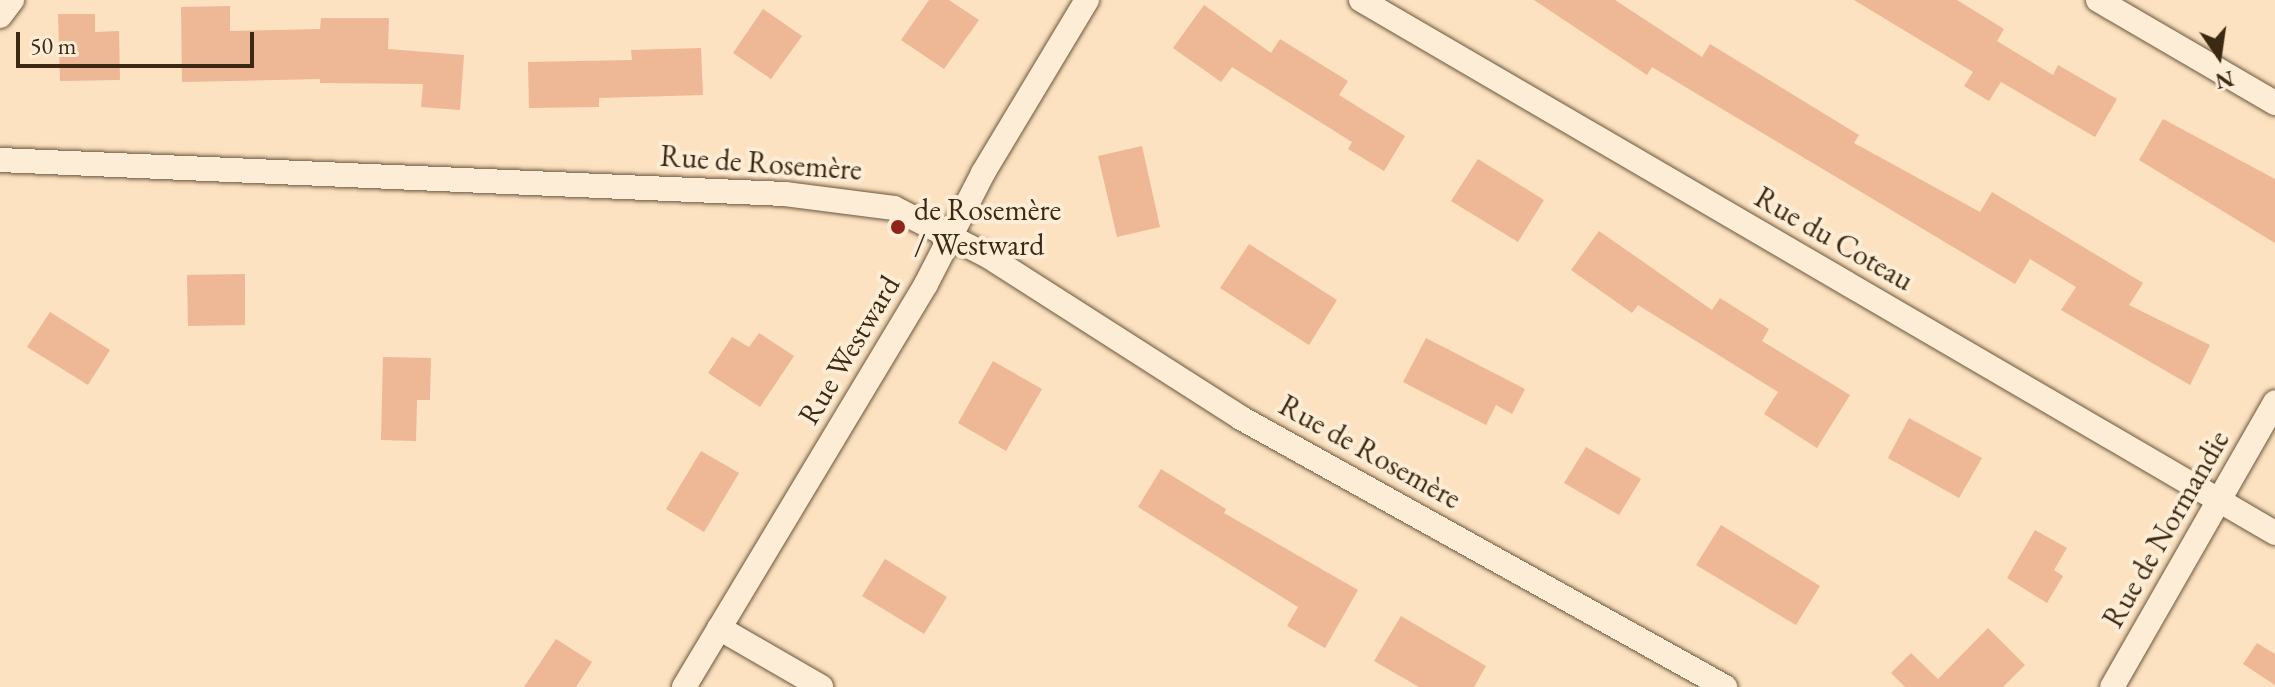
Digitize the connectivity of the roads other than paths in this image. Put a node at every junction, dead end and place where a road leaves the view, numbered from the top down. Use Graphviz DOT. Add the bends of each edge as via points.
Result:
graph roads {
  1 [pos="12,0"];
  2 [pos="1087,0"];
  3 [pos="1361,0"];
  4 [pos="2098,0"];
  5 [pos="0,16"];
  6 [pos="2275,103"];
  7 [pos="0,160"];
  8 [pos="950,235"];
  9 [pos="2275,402"];
  10 [pos="2219,501"];
  11 [pos="2275,533"];
  12 [pos="719,628"];
  13 [pos="684,687"];
  14 [pos="821,687"];
  15 [pos="1725,687"];
  16 [pos="2112,687"];
  1 -- 5 [label="street"];
  2 -- 8 [label="street, Rue Westward"];
  3 -- 10 [label="street, Rue du Coteau"];
  4 -- 6 [label="street"];
  7 -- 8 [label="street, Rue de Rosemère" via="843,197 894,208"];
  8 -- 12 [label="street, Rue Westward" via="895,337"];
  8 -- 15 [label="street, Rue de Rosemère" via="1241,418"];
  9 -- 10 [label="street, Rue de Normandie"];
  10 -- 11 [label="street, Rue du Coteau"];
  10 -- 16 [label="street, Rue de Normandie"];
  12 -- 13 [label="street, Rue Westward"];
  12 -- 14 [label="street"];
}
